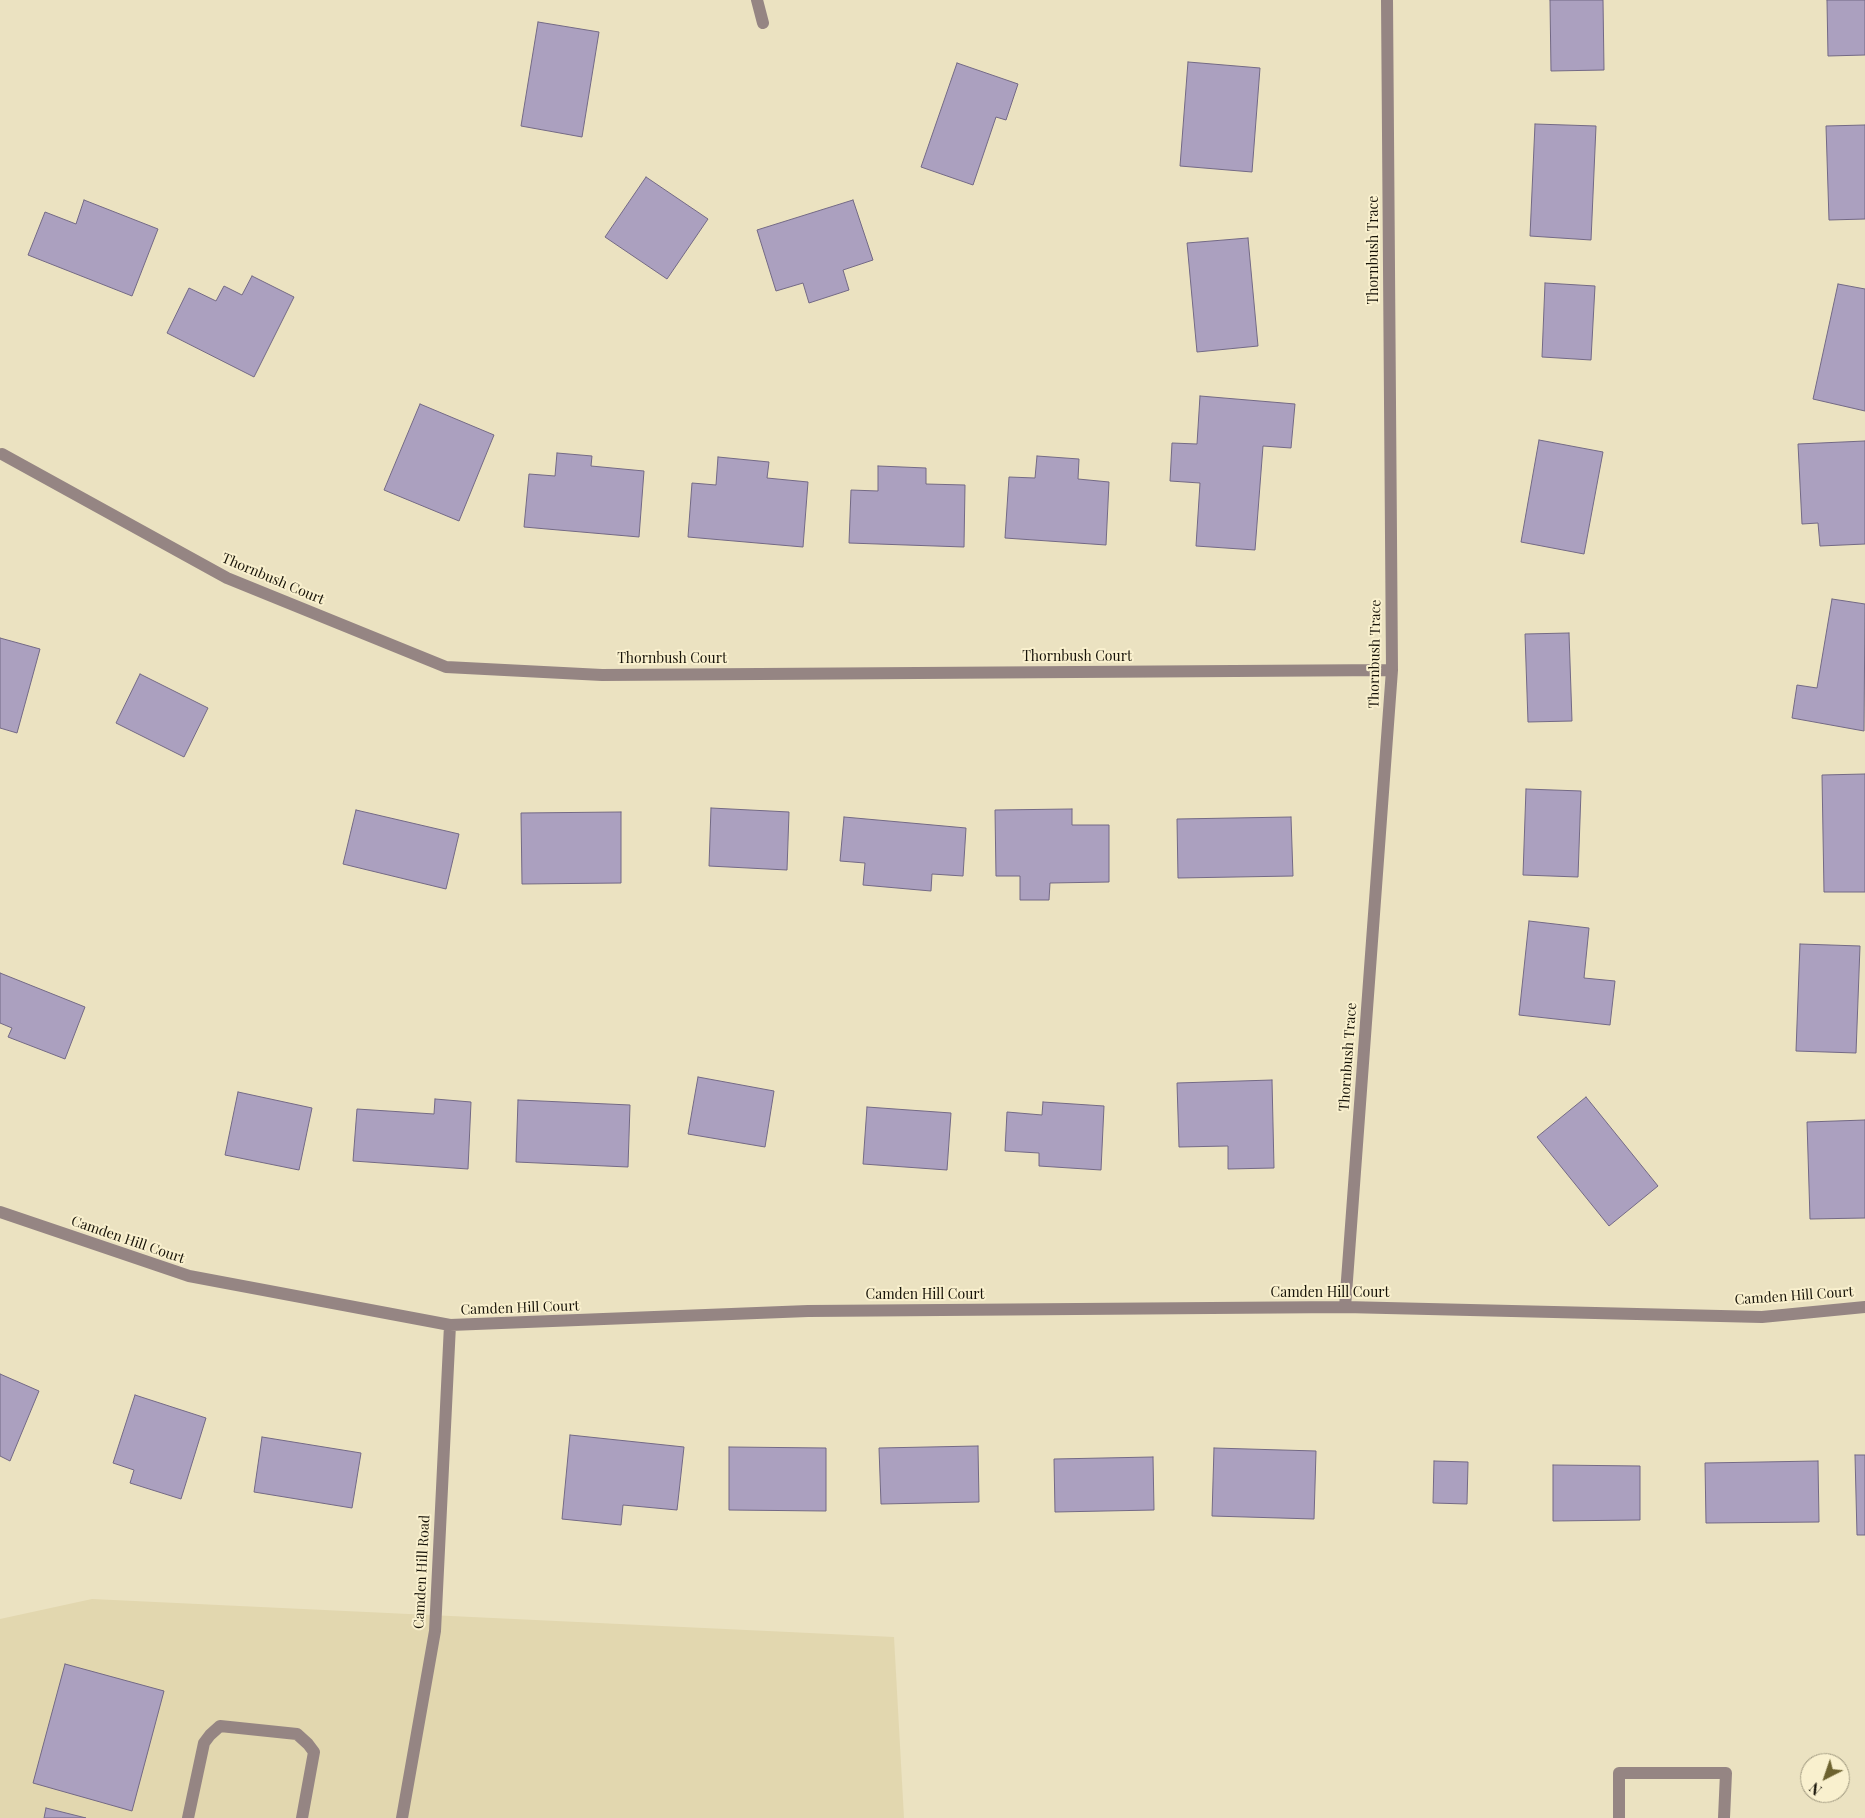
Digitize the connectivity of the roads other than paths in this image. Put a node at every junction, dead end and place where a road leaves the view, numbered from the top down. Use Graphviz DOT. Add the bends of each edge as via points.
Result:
graph roads {
  1 [pos="756,0"];
  2 [pos="1387,0"];
  3 [pos="763,23"];
  4 [pos="2,454"];
  5 [pos="1392,670"];
  6 [pos="0,1212"];
  7 [pos="1865,1306"];
  8 [pos="1345,1307"];
  9 [pos="450,1325"];
  10 [pos="188,1818"];
  11 [pos="302,1818"];
  12 [pos="402,1818"];
  13 [pos="1619,1818"];
  14 [pos="1724,1818"];
  1 -- 3 [label="street"];
  2 -- 5 [label="street, Thornbush Trace"];
  4 -- 5 [label="street, Thornbush Court" via="227,578 446,666 602,675"];
  5 -- 8 [label="street, Thornbush Trace"];
  6 -- 9 [label="street, Camden Hill Court" via="188,1276"];
  7 -- 8 [label="street, Camden Hill Court" via="1762,1317"];
  8 -- 9 [label="street, Camden Hill Court" via="808,1311"];
  9 -- 12 [label="street, Camden Hill Road" via="435,1631"];
  10 -- 11 [label="street" via="204,1743 220,1726 297,1734 308,1744 314,1752"];
  13 -- 14 [label="street" via="1619,1773 1726,1773"];
}
